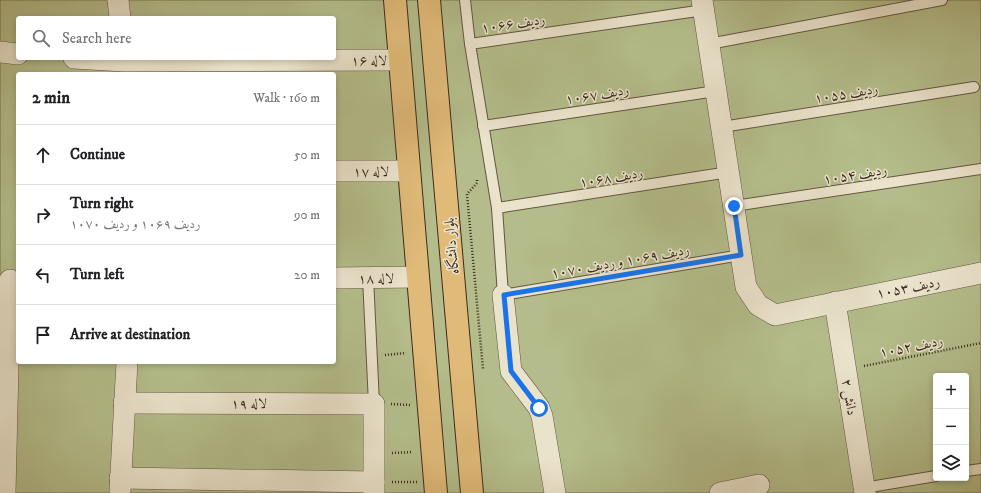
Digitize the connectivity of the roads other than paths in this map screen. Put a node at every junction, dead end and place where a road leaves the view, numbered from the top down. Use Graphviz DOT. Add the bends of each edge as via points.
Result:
graph roads {
  1 [pos="118,0"];
  2 [pos="395,0"];
  3 [pos="430,0"];
  4 [pos="465,0"];
  5 [pos="942,0"];
  6 [pos="703,5"];
  7 [pos="120,16"];
  8 [pos="470,44"];
  9 [pos="709,44"];
  10 [pos="0,52"];
  11 [pos="16,54"];
  12 [pos="91,60"];
  13 [pos="400,60"];
  14 [pos="125,64"];
  15 [pos="974,87"];
  16 [pos="716,91"];
  17 [pos="483,126"];
  18 [pos="722,127"];
  19 [pos="981,169"];
  20 [pos="336,171"];
  21 [pos="409,171"];
  22 [pos="728,172"];
  23 [pos="734,206"];
  24 [pos="497,208"];
  25 [pos="741,255"];
  26 [pos="981,273"];
  27 [pos="418,277"];
  28 [pos="336,278"];
  29 [pos="368,278"];
  30 [pos="9,280"];
  31 [pos="504,295"];
  32 [pos="835,302"];
  33 [pos="127,364"];
  34 [pos="124,403"];
  35 [pos="374,404"];
  36 [pos="981,469"];
  37 [pos="969,471"];
  38 [pos="933,477"];
  39 [pos="759,485"];
  40 [pos="120,486"];
  41 [pos="374,488"];
  42 [pos="436,488"];
  43 [pos="864,490"];
  44 [pos="5,493"];
  45 [pos="472,493"];
  46 [pos="555,493"];
  47 [pos="720,493"];
  1 -- 7 [label="street"];
  2 -- 13 [label="main road"];
  3 -- 45 [label="main road, بلوار دانشگاه"];
  4 -- 8 [label="lane"];
  5 -- 9 [label="lane"];
  6 -- 8 [label="lane, ردیف ۱۰۶۶"];
  6 -- 9 [label="street, ردیف ۱۰۵۳"];
  8 -- 17 [label="lane"];
  9 -- 16 [label="street, ردیف ۱۰۵۳"];
  10 -- 11 [label="street"];
  12 -- 14 [label="street, لاله ۱۶"];
  13 -- 14 [label="street, لاله ۱۶"];
  13 -- 21 [label="main road"];
  15 -- 18 [label="lane, ردیف ۱۰۵۵"];
  16 -- 17 [label="lane, ردیف ۱۰۶۷"];
  16 -- 18 [label="street, ردیف ۱۰۵۳"];
  17 -- 24 [label="lane"];
  18 -- 22 [label="street, ردیف ۱۰۵۳"];
  19 -- 23 [label="lane, ردیف ۱۰۵۴"];
  20 -- 21 [label="street, لاله ۱۷"];
  21 -- 27 [label="main road"];
  22 -- 23 [label="street, ردیف ۱۰۵۳"];
  22 -- 24 [label="lane, ردیف ۱۰۶۸"];
  23 -- 25 [label="street, ردیف ۱۰۵۳"];
  24 -- 31 [label="lane"];
  25 -- 31 [label="lane, ردیف ۱۰۶۹ و ردیف ۱۰۷۰"];
  25 -- 32 [label="street, ردیف ۱۰۵۳" via="746,287 758,305 775,315"];
  26 -- 32 [label="street, ردیف ۱۰۵۳"];
  27 -- 29 [label="street, لاله ۱۸"];
  27 -- 42 [label="main road"];
  28 -- 29 [label="street, لاله ۱۸"];
  29 -- 35 [label="lane"];
  30 -- 44 [label="street"];
  31 -- 46 [label="street" via="511,371 539,408 542,416"];
  32 -- 43 [label="street, دانش ۲"];
  33 -- 34 [label="street"];
  34 -- 35 [label="street, لاله ۱۹"];
  34 -- 40 [label="street"];
  35 -- 41 [label="street"];
  36 -- 37 [label="lane"];
  38 -- 43 [label="lane"];
  39 -- 47 [label="street"];
  40 -- 41 [label="street"];
}
